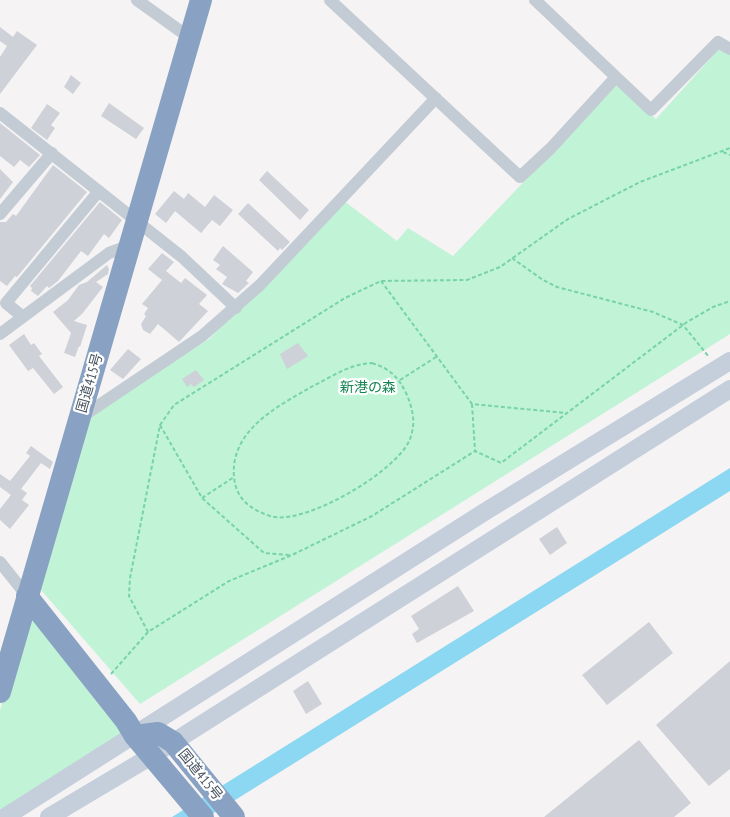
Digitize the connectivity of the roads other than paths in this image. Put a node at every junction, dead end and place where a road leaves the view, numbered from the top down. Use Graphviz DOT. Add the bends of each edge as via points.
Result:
graph roads {
  1 [pos="137,0"];
  2 [pos="201,0"];
  3 [pos="330,0"];
  4 [pos="535,0"];
  5 [pos="190,38"];
  6 [pos="730,49"];
  7 [pos="616,77"];
  8 [pos="436,98"];
  9 [pos="1,115"];
  10 [pos="52,154"];
  11 [pos="99,191"];
  12 [pos="0,214"];
  13 [pos="135,220"];
  14 [pos="128,246"];
  15 [pos="236,308"];
  16 [pos="22,317"];
  17 [pos="0,334"];
  18 [pos="730,361"];
  19 [pos="730,390"];
  20 [pos="80,418"];
  21 [pos="0,562"];
  22 [pos="27,596"];
  23 [pos="0,692"];
  24 [pos="135,736"];
  25 [pos="173,742"];
  26 [pos="153,755"];
  27 [pos="232,815"];
  28 [pos="5,817"];
  29 [pos="49,817"];
  30 [pos="204,817"];
  1 -- 5 [label="street"];
  2 -- 5 [label="highway, 国道415号"];
  3 -- 8 [label="street"];
  4 -- 7 [label="street"];
  5 -- 13 [label="highway, 国道415号"];
  6 -- 7 [label="street" via="718,42 651,110"];
  7 -- 8 [label="street" via="520,177"];
  8 -- 15 [label="street"];
  9 -- 10 [label="street"];
  10 -- 11 [label="street"];
  10 -- 12 [label="street"];
  11 -- 13 [label="street"];
  11 -- 16 [label="street" via="6,303"];
  13 -- 14 [label="highway, 国道415号"];
  13 -- 15 [label="street" via="182,257"];
  14 -- 16 [label="street" via="109,254"];
  14 -- 20 [label="highway, 国道415号"];
  15 -- 20 [label="street" via="202,336"];
  16 -- 17 [label="street"];
  18 -- 24 [label="street" via="486,511"];
  19 -- 25 [label="street"];
  20 -- 22 [label="highway, 国道415号"];
  21 -- 22 [label="street"];
  22 -- 23 [label="highway"];
  22 -- 24 [label="highway, 国道415号"];
  24 -- 25 [label="highway, 国道415号" via="158,733"];
  24 -- 26 [label="highway, 国道415号"];
  24 -- 28 [label="street"];
  25 -- 26 [label="street"];
  25 -- 27 [label="highway, 国道415号"];
  26 -- 29 [label="street"];
  26 -- 30 [label="highway, 国道415号"];
}
